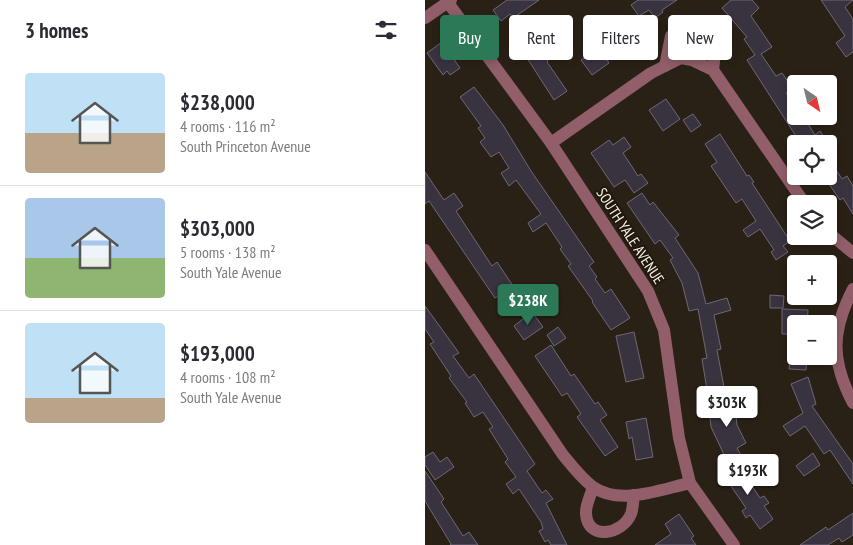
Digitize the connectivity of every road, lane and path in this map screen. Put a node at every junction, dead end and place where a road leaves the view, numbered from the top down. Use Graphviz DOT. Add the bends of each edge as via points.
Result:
graph roads {
  1 [pos="448,1"];
  2 [pos="425,18"];
  3 [pos="665,66"];
  4 [pos="713,70"];
  5 [pos="551,143"];
  6 [pos="799,195"];
  7 [pos="837,240"];
  8 [pos="425,250"];
  9 [pos="853,253"];
  10 [pos="853,289"];
  11 [pos="853,403"];
  12 [pos="691,483"];
  13 [pos="593,487"];
  14 [pos="634,495"];
  15 [pos="734,545"];
  1 -- 2 [label="street"];
  1 -- 5 [label="street, SOUTH YALE AVENUE"];
  3 -- 4 [label="street" via="681,58"];
  3 -- 4 [label="street" via="671,36 681,30 695,30 712,43 715,56"];
  3 -- 5 [label="street"];
  4 -- 6 [label="street"];
  5 -- 12 [label="street, SOUTH YALE AVENUE" via="647,291 664,330 679,438"];
  7 -- 9 [label="street"];
  8 -- 13 [label="street" via="563,455"];
  10 -- 11 [label="street" via="838,326 836,358 843,385"];
  12 -- 14 [label="street"];
  12 -- 15 [label="street, SOUTH YALE AVENUE"];
  13 -- 14 [label="street" via="608,495"];
  13 -- 14 [label="street" via="585,512 587,520 593,529 605,533 620,529 630,515"];
}
